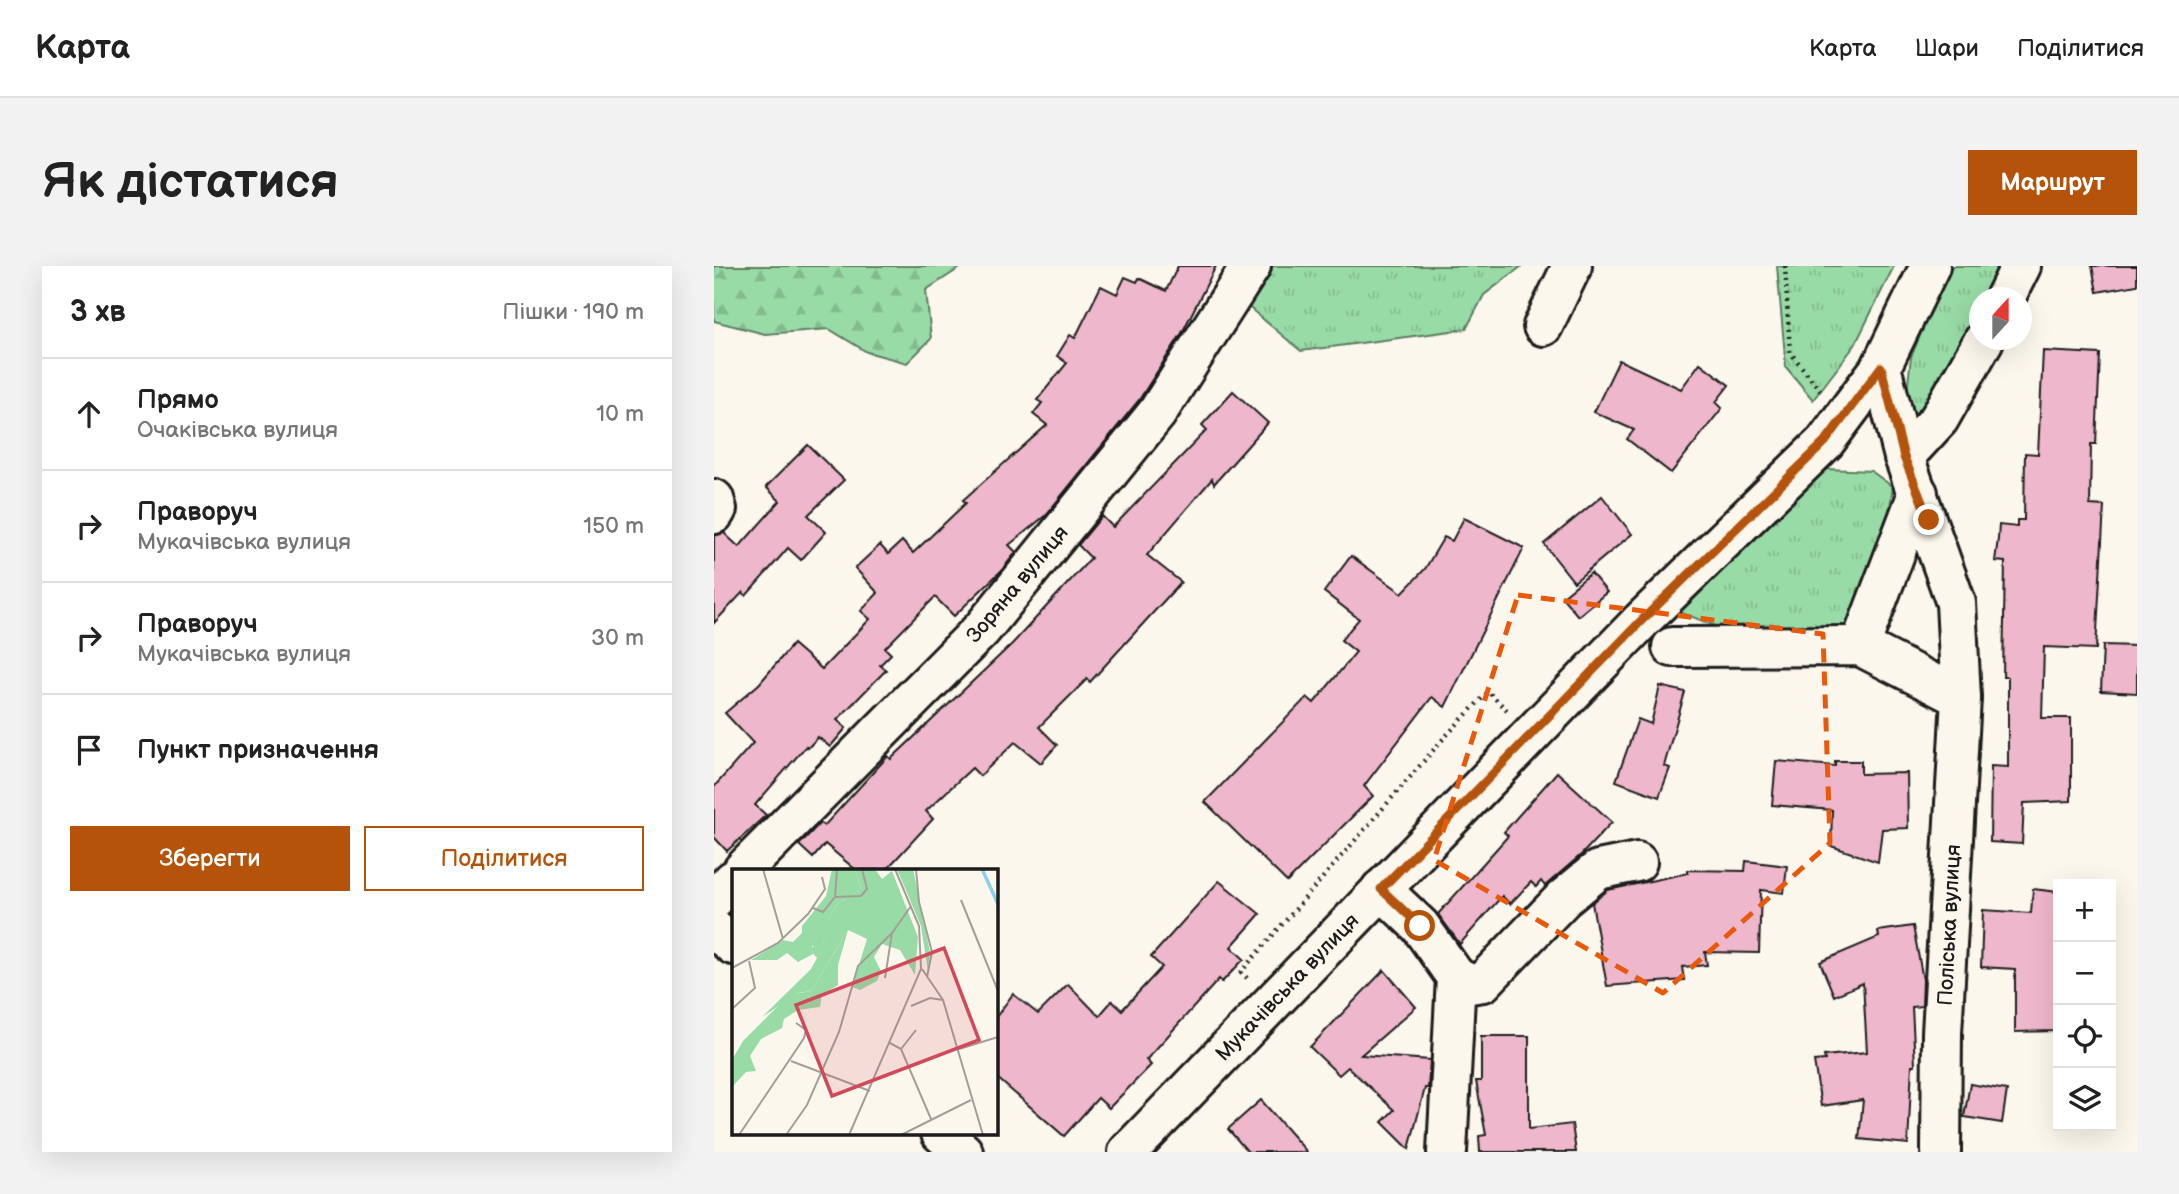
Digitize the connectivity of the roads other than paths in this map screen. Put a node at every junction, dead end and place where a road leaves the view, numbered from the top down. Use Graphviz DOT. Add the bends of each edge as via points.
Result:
graph roads {
  1 [pos="1251,266"];
  2 [pos="1572,266"];
  3 [pos="1930,266"];
  4 [pos="2021,266"];
  5 [pos="2010,287"];
  6 [pos="1543,327"];
  7 [pos="1978,350"];
  8 [pos="1881,367"];
  9 [pos="1904,457"];
  10 [pos="1918,493"];
  11 [pos="714,499"];
  12 [pos="714,514"];
  13 [pos="1860,646"];
  14 [pos="1672,647"];
  15 [pos="1961,698"];
  16 [pos="1637,862"];
  17 [pos="744,869"];
  18 [pos="732,881"];
  19 [pos="1381,889"];
  20 [pos="714,899"];
  21 [pos="714,929"];
  22 [pos="732,944"];
  23 [pos="1456,977"];
  24 [pos="943,1135"];
  25 [pos="963,1152"];
  26 [pos="1128,1152"];
  27 [pos="1447,1152"];
  28 [pos="1941,1152"];
  1 -- 17 [label="street, Зоряна вулиця" via="1157,413 982,629"];
  2 -- 6 [label="street"];
  3 -- 8 [label="street, Мукачівська вулиця"];
  4 -- 5 [label="street"];
  7 -- 9 [label="street" via="1939,419"];
  8 -- 9 [label="street"];
  8 -- 19 [label="street, Мукачівська вулиця" via="1825,442 1641,621"];
  9 -- 10 [label="street"];
  10 -- 13 [label="street"];
  10 -- 15 [label="street" via="1956,603"];
  11 -- 12 [label="street"];
  13 -- 14 [label="street"];
  13 -- 15 [label="street"];
  15 -- 28 [label="street, Поліська вулиця" via="1942,1033"];
  16 -- 23 [label="street" via="1598,870 1483,982 1470,984"];
  18 -- 20 [label="street"];
  19 -- 23 [label="street" via="1420,926"];
  19 -- 26 [label="street, Мукачівська вулиця"];
  21 -- 22 [label="street"];
  23 -- 27 [label="street"];
  24 -- 25 [label="street"];
}
